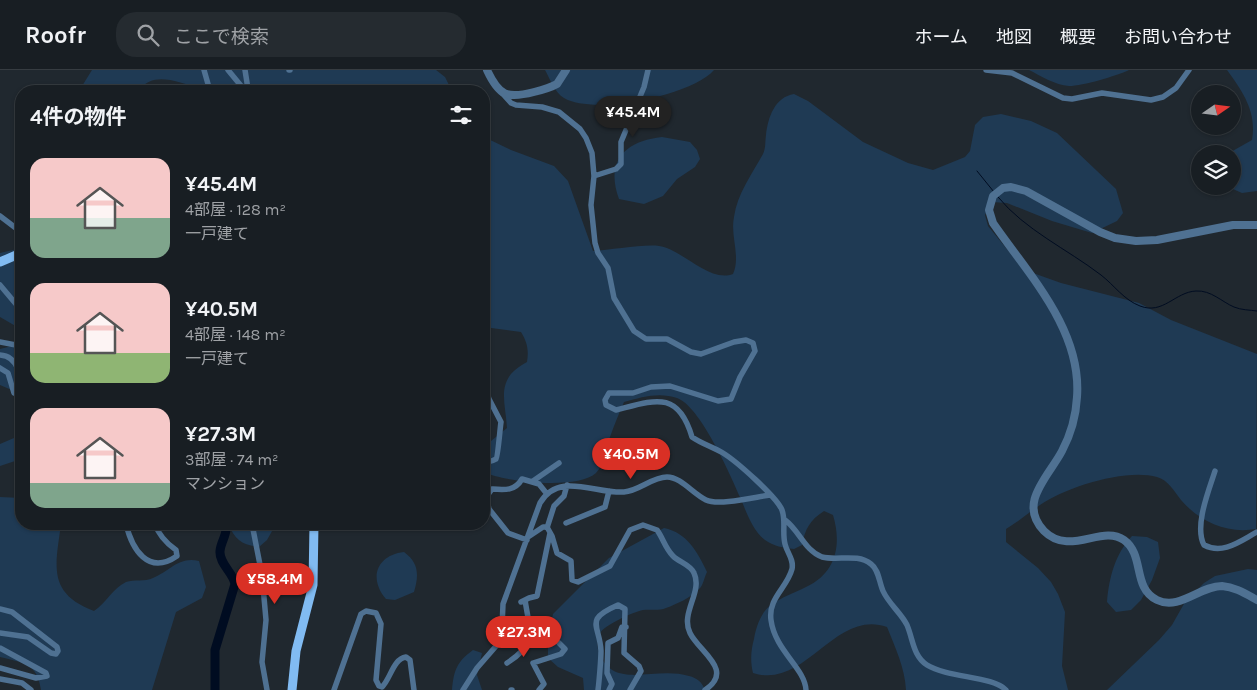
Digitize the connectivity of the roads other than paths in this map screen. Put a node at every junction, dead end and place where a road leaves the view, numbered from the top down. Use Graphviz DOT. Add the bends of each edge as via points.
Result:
graph roads {
  1 [pos="204,70"];
  2 [pos="228,70"];
  3 [pos="245,70"];
  4 [pos="487,70"];
  5 [pos="566,70"];
  6 [pos="648,70"];
  7 [pos="986,70"];
  8 [pos="1189,70"];
  9 [pos="208,85"];
  10 [pos="240,85"];
  11 [pos="247,85"];
  12 [pos="502,93"];
  13 [pos="594,176"];
  14 [pos="0,216"];
  15 [pos="1257,225"];
  16 [pos="15,227"];
  17 [pos="15,256"];
  18 [pos="0,262"];
  19 [pos="0,285"];
  20 [pos="15,303"];
  21 [pos="0,342"];
  22 [pos="15,345"];
  23 [pos="0,355"];
  24 [pos="15,364"];
  25 [pos="0,368"];
  26 [pos="15,393"];
  27 [pos="490,401"];
  28 [pos="490,461"];
  29 [pos="558,463"];
  30 [pos="1215,471"];
  31 [pos="533,482"];
  32 [pos="567,485"];
  33 [pos="609,490"];
  34 [pos="490,492"];
  35 [pos="547,494"];
  36 [pos="770,495"];
  37 [pos="490,510"];
  38 [pos="785,520"];
  39 [pos="566,523"];
  40 [pos="128,530"];
  41 [pos="157,530"];
  42 [pos="253,530"];
  43 [pos="314,530"];
  44 [pos="549,531"];
  45 [pos="1257,532"];
  46 [pos="528,538"];
  47 [pos="1257,600"];
  48 [pos="0,609"];
  49 [pos="626,627"];
  50 [pos="0,633"];
  51 [pos="559,642"];
  52 [pos="0,648"];
  53 [pos="507,663"];
  54 [pos="0,668"];
  55 [pos="0,679"];
  56 [pos="30,690"];
  57 [pos="267,690"];
  58 [pos="292,690"];
  59 [pos="334,690"];
  60 [pos="414,690"];
  61 [pos="463,690"];
  62 [pos="539,690"];
  63 [pos="598,690"];
  64 [pos="609,690"];
  65 [pos="630,690"];
  66 [pos="705,690"];
  67 [pos="806,690"];
  68 [pos="1006,690"];
  1 -- 9 [label="street"];
  2 -- 10 [label="street"];
  3 -- 11 [label="street"];
  4 -- 12 [label="street"];
  5 -- 12 [label="street" via="552,87 517,96"];
  6 -- 13 [label="street" via="621,142 621,164 616,169"];
  7 -- 8 [label="street" via="1012,73 1063,98 1107,93 1151,100 1176,88"];
  12 -- 13 [label="street" via="511,103 553,109 568,117 586,138 592,153"];
  13 -- 36 [label="street" via="591,205 595,243 608,268 614,298 634,331 646,338 667,339 700,354 746,340 754,343 756,351 731,399 718,401 660,385 633,393 609,393 606,405 616,410 652,401 676,407 687,419 692,438 726,455"];
  14 -- 16 [label="street"];
  15 -- 47 [label="street" via="1233,225 1156,240 1115,238 1011,187 1002,188 993,196 989,210 993,223 1062,325 1076,371 1077,397 1072,426 1061,454 1035,493 1037,521 1045,532 1060,540 1073,542 1120,537 1138,558 1143,587 1159,601 1175,602 1221,586"];
  17 -- 18 [label="main road"];
  19 -- 20 [label="street"];
  21 -- 22 [label="street"];
  23 -- 24 [label="street"];
  25 -- 26 [label="street" via="8,372"];
  27 -- 28 [label="street" via="501,422 498,455"];
  29 -- 31 [label="street"];
  30 -- 45 [label="street" via="1203,510 1201,539 1204,544 1220,549"];
  31 -- 34 [label="street" via="522,479 517,486 507,490"];
  31 -- 35 [label="street"];
  32 -- 33 [label="street"];
  32 -- 35 [label="street" via="554,488"];
  32 -- 44 [label="street" via="564,496 554,506"];
  33 -- 36 [label="street" via="632,490 667,477 716,502"];
  33 -- 39 [label="street" via="604,506"];
  35 -- 46 [label="street" via="540,503"];
  36 -- 38 [label="street" via="782,508"];
  37 -- 46 [label="street" via="508,533"];
  38 -- 67 [label="street" via="785,543 792,564 788,579 772,603 771,620 776,639 803,677"];
  38 -- 68 [label="street" via="822,557 861,559 871,564 890,603 907,626 915,651 928,666 998,684"];
  40 -- 41 [label="street" via="131,542 144,558 155,563 177,556 176,550"];
  42 -- 57 [label="street" via="266,620 262,662"];
  43 -- 58 [label="main road" via="313,585 296,651"];
  44 -- 46 [label="street" via="543,527"];
  44 -- 53 [label="street" via="537,596 523,601 528,647"];
  44 -- 66 [label="street" via="557,553 571,561 572,580 578,582 610,566 630,530 643,525 657,530 670,554 694,572 696,580 687,624 690,634 711,658 716,672 715,680"];
  46 -- 61 [label="street" via="502,604 502,627 497,645"];
  48 -- 50 [label="street" via="12,612 58,651 52,653 28,637"];
  49 -- 63 [label="street" via="625,609 618,604 596,621 601,651"];
  49 -- 64 [label="street" via="622,627 618,638 608,643 607,673 612,684"];
  49 -- 65 [label="street" via="624,653 639,666 641,672"];
  51 -- 62 [label="street" via="565,649 561,654 533,663 544,684"];
  52 -- 54 [label="street" via="47,676 36,678"];
  55 -- 56 [label="street" via="22,683"];
  59 -- 60 [label="street" via="356,624 361,614 370,611 376,613 381,624 376,680 379,686 387,682 397,662 406,657 410,660"];
}
